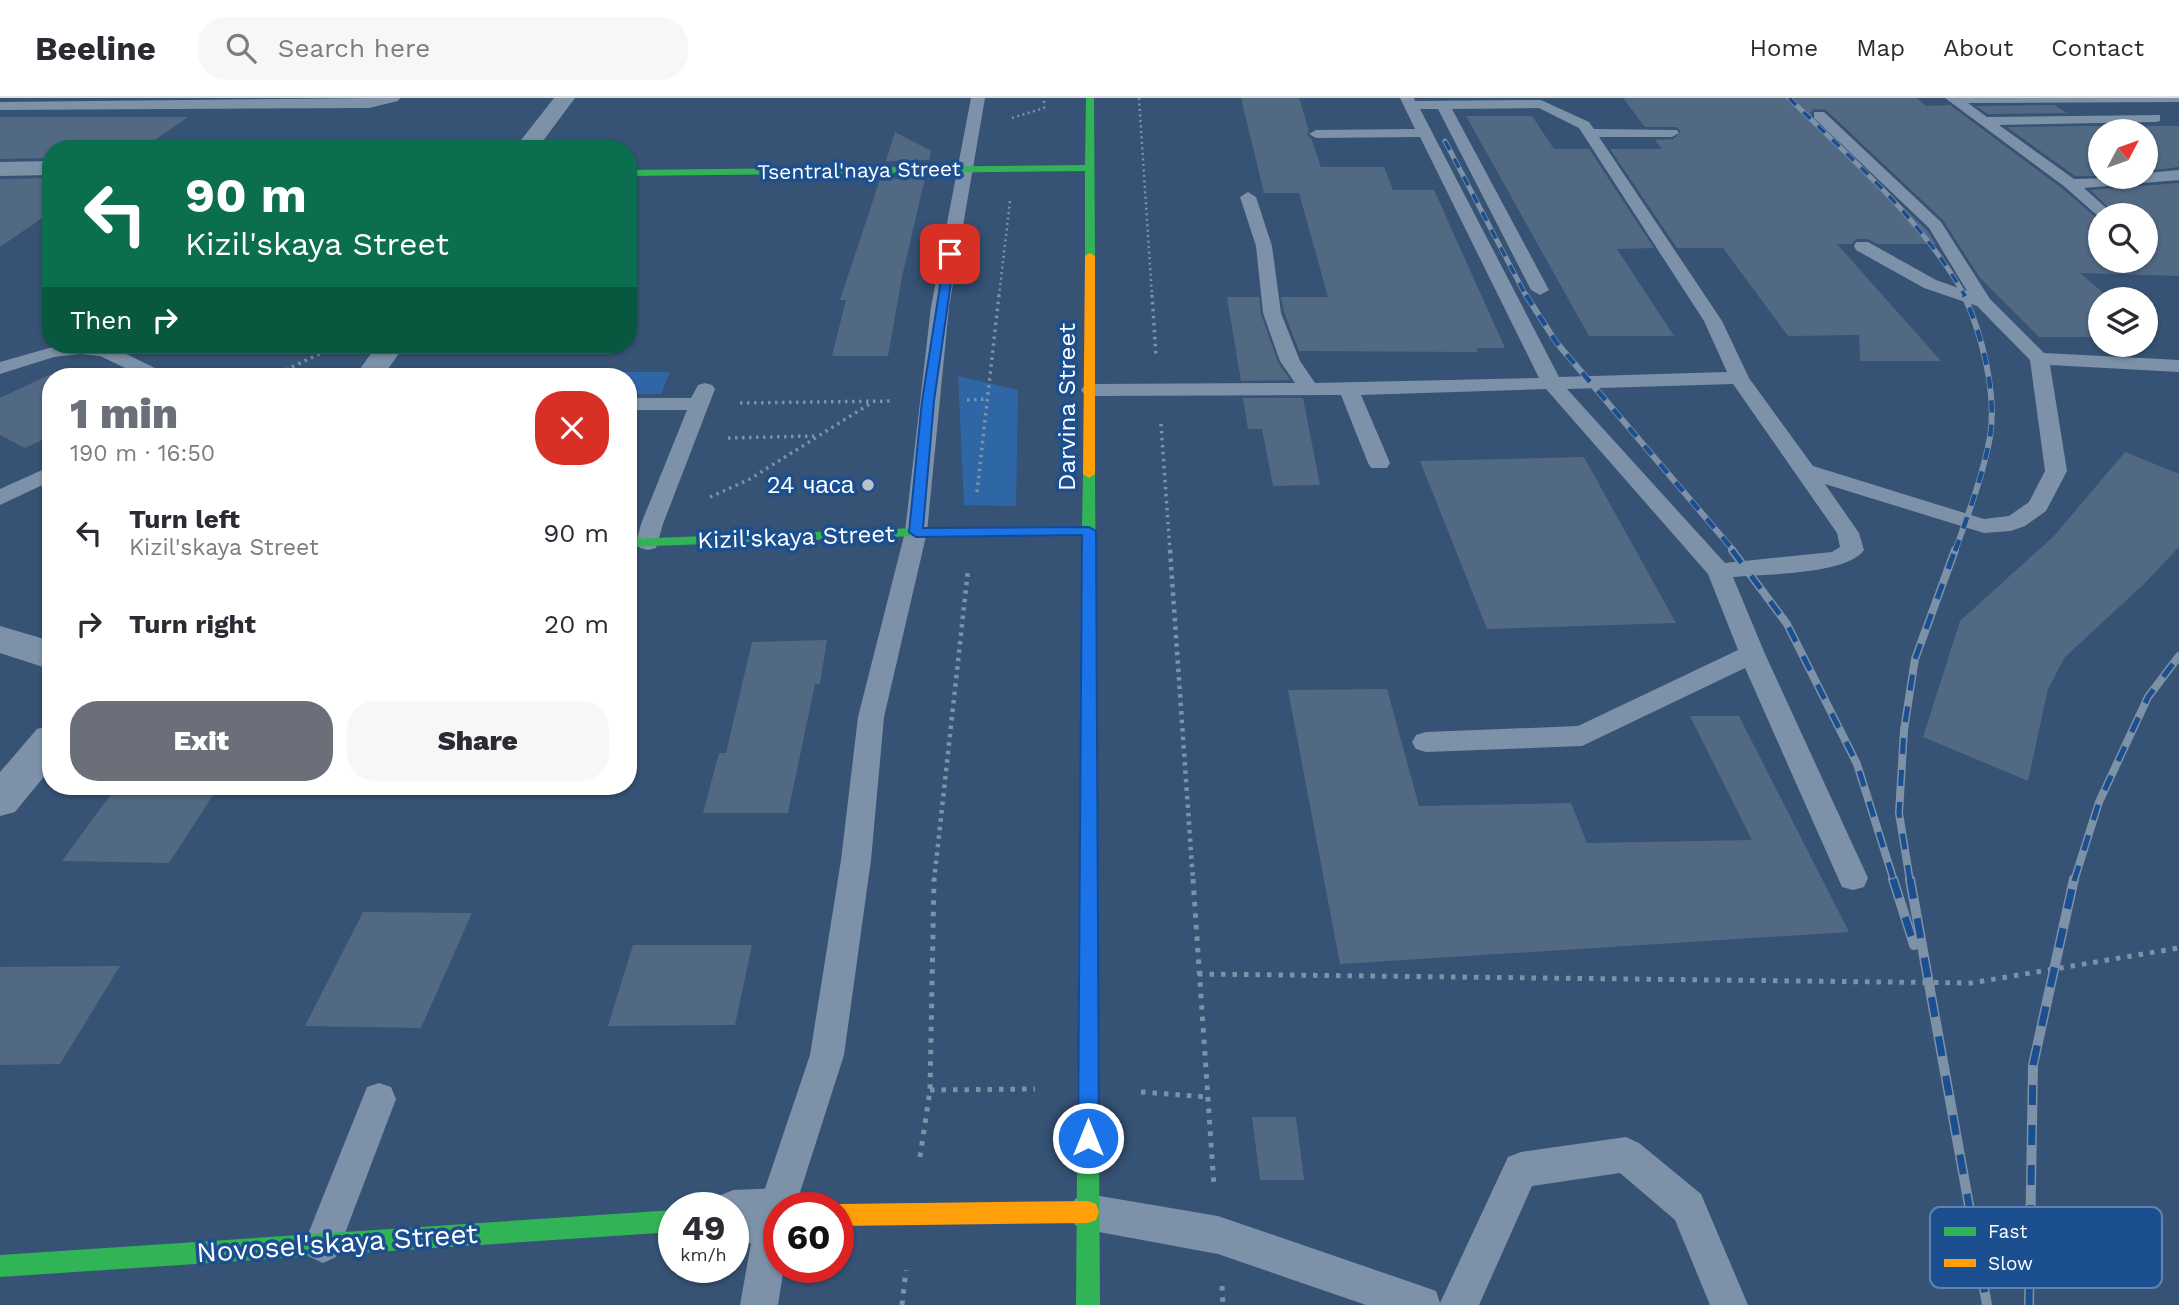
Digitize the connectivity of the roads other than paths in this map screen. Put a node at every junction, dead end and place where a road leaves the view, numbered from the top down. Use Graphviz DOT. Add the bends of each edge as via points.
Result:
graph roads {
  1 [pos="11,98"];
  2 [pos="393,98"];
  3 [pos="565,98"];
  4 [pos="978,98"];
  5 [pos="1090,98"];
  6 [pos="1953,98"];
  7 [pos="2179,98"];
  8 [pos="258,101"];
  9 [pos="1548,101"];
  10 [pos="1409,102"];
  11 [pos="0,105"];
  12 [pos="1443,105"];
  13 [pos="1819,115"];
  14 [pos="2155,118"];
  15 [pos="1983,121"];
  16 [pos="1672,132"];
  17 [pos="1425,133"];
  18 [pos="1589,133"];
  19 [pos="1316,134"];
  20 [pos="532,140"];
  21 [pos="42,168"];
  22 [pos="966,168"];
  23 [pos="1090,168"];
  24 [pos="0,169"];
  25 [pos="637,173"];
  26 [pos="2179,175"];
  27 [pos="2071,184"];
  28 [pos="1248,197"];
  29 [pos="2092,203"];
  30 [pos="1862,246"];
  31 [pos="1540,290"];
  32 [pos="1983,302"];
  33 [pos="54,354"];
  34 [pos="110,354"];
  35 [pos="2039,359"];
  36 [pos="2179,366"];
  37 [pos="0,368"];
  38 [pos="139,368"];
  39 [pos="1739,378"];
  40 [pos="1553,385"];
  41 [pos="1309,389"];
  42 [pos="1349,389"];
  43 [pos="1091,390"];
  44 [pos="1159,390"];
  45 [pos="637,403"];
  46 [pos="1379,463"];
  47 [pos="1805,471"];
  48 [pos="42,477"];
  49 [pos="0,498"];
  50 [pos="1089,531"];
  51 [pos="916,532"];
  52 [pos="643,536"];
  53 [pos="1719,571"];
  54 [pos="0,639"];
  55 [pos="42,654"];
  56 [pos="1752,654"];
  57 [pos="1426,742"];
  58 [pos="42,755"];
  59 [pos="0,800"];
  60 [pos="1853,878"];
  61 [pos="379,1099"];
  62 [pos="1088,1212"];
  63 [pos="762,1215"];
  64 [pos="854,1215"];
  65 [pos="658,1222"];
  66 [pos="323,1244"];
  67 [pos="0,1266"];
  68 [pos="760,1305"];
  69 [pos="1088,1305"];
  70 [pos="1422,1305"];
  71 [pos="1459,1305"];
  72 [pos="1729,1305"];
  1 -- 11 [label="lane"];
  2 -- 8 [label="lane" via="369,104"];
  3 -- 20 [label="street"];
  4 -- 22 [label="lane"];
  5 -- 23 [label="main road, Darvina Street"];
  6 -- 7 [label="lane"];
  6 -- 15 [label="lane"];
  8 -- 11 [label="lane"];
  9 -- 12 [label="lane"];
  9 -- 18 [label="lane"];
  10 -- 12 [label="lane"];
  10 -- 17 [label="lane"];
  12 -- 31 [label="lane"];
  13 -- 32 [label="lane" via="1935,225"];
  14 -- 15 [label="lane"];
  15 -- 27 [label="lane"];
  16 -- 18 [label="lane"];
  17 -- 19 [label="lane"];
  17 -- 40 [label="lane"];
  18 -- 39 [label="lane" via="1713,321"];
  21 -- 24 [label="street"];
  22 -- 23 [label="main road, Tsentral'naya Street"];
  22 -- 25 [label="main road, Tsentral'naya Street"];
  22 -- 51 [label="lane" via="940,307"];
  23 -- 43 [label="main road, Darvina Street"];
  26 -- 27 [label="lane"];
  27 -- 29 [label="lane"];
  28 -- 41 [label="lane" via="1264,246 1272,313 1290,361"];
  30 -- 32 [label="lane" via="1930,284"];
  32 -- 35 [label="lane"];
  33 -- 37 [label="lane"];
  34 -- 38 [label="lane"];
  35 -- 36 [label="lane"];
  35 -- 47 [label="lane" via="2056,471 2038,506 2017,521 1984,526"];
  39 -- 40 [label="lane"];
  39 -- 47 [label="lane"];
  40 -- 42 [label="lane"];
  40 -- 53 [label="lane"];
  41 -- 42 [label="lane"];
  41 -- 44 [label="lane"];
  42 -- 46 [label="lane"];
  43 -- 44 [label="lane"];
  43 -- 50 [label="main road, Darvina Street"];
  45 -- 52 [label="lane" via="702,396"];
  47 -- 53 [label="lane" via="1848,533 1852,550 1837,559"];
  48 -- 49 [label="lane"];
  50 -- 51 [label="main road, Kizil'skaya Street"];
  50 -- 62 [label="main road, Darvina Street"];
  51 -- 52 [label="main road, Kizil'skaya Street"];
  51 -- 63 [label="lane" via="871,717 856,860 827,1055"];
  53 -- 56 [label="lane"];
  54 -- 55 [label="street"];
  56 -- 57 [label="lane" via="1582,736"];
  56 -- 60 [label="lane"];
  58 -- 59 [label="street"];
  61 -- 66 [label="lane"];
  62 -- 64 [label="main road"];
  62 -- 69 [label="main road, Darvina Street"];
  62 -- 70 [label="lane" via="1218,1235"];
  63 -- 68 [label="lane"];
  65 -- 66 [label="main road, Novosel'skaya Street"];
  66 -- 67 [label="main road, Novosel'skaya Street"];
  71 -- 72 [label="lane" via="1521,1170 1626,1155 1688,1207"];
}
